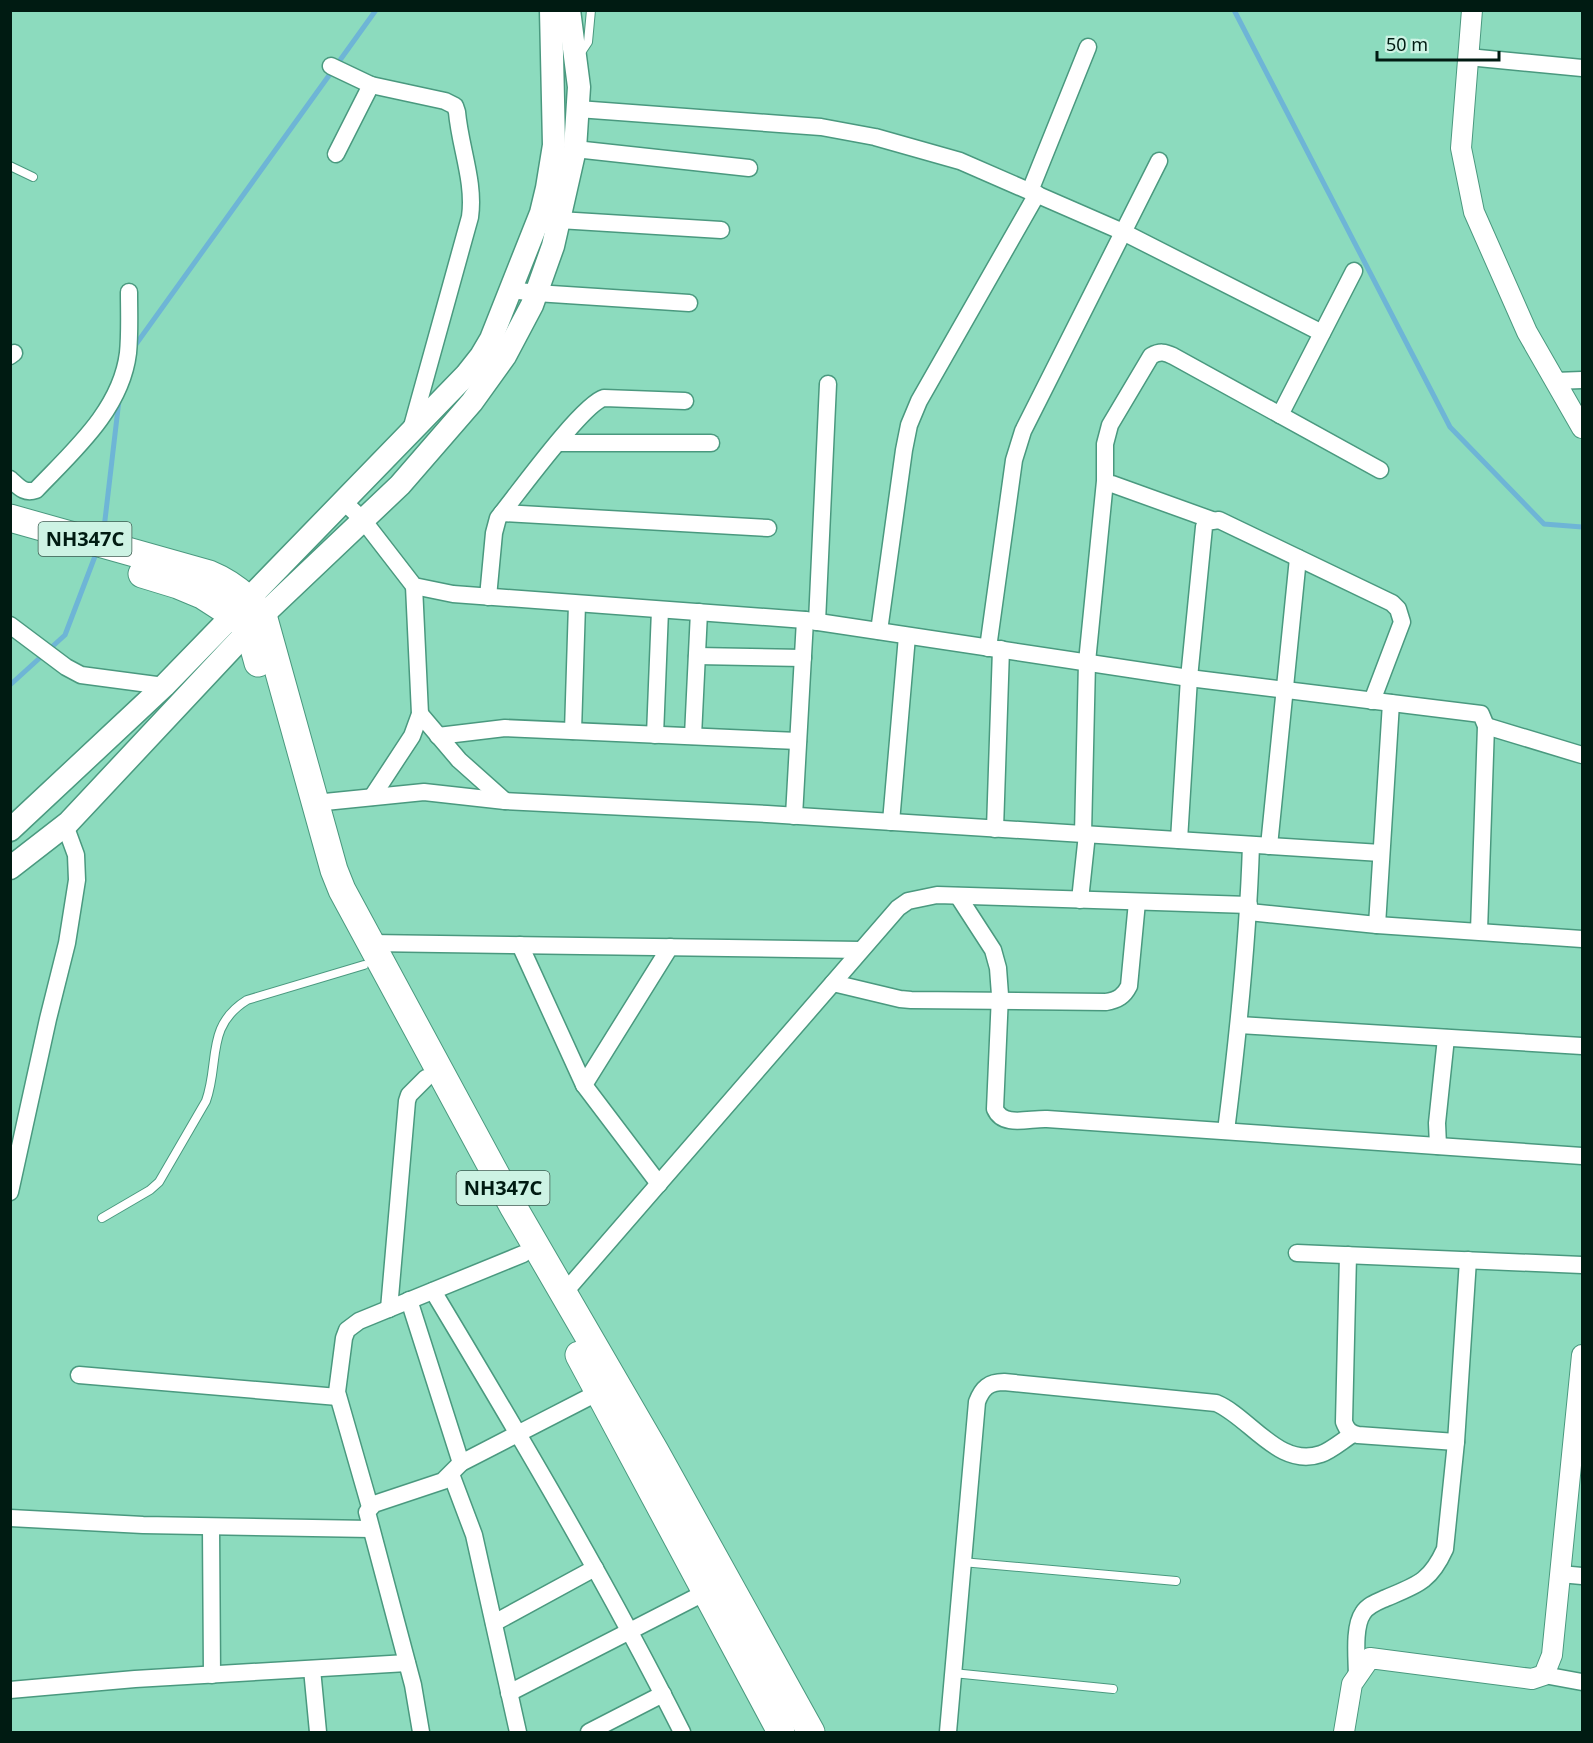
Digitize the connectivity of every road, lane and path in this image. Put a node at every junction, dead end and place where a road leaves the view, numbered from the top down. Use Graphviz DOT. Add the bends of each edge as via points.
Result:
graph roads {
  1 [pos="591,10"];
  2 [pos="1472,10"];
  3 [pos="561,17"];
  4 [pos="1088,47"];
  5 [pos="1468,57"];
  6 [pos="575,62"];
  7 [pos="331,66"];
  8 [pos="1582,68"];
  9 [pos="371,85"];
  10 [pos="578,109"];
  11 [pos="575,149"];
  12 [pos="336,154"];
  13 [pos="1159,161"];
  14 [pos="10,166"];
  15 [pos="749,168"];
  16 [pos="33,177"];
  17 [pos="1033,193"];
  18 [pos="559,220"];
  19 [pos="721,230"];
  20 [pos="1123,232"];
  21 [pos="1354,271"];
  22 [pos="511,290"];
  23 [pos="129,292"];
  24 [pos="536,293"];
  25 [pos="689,303"];
  26 [pos="1322,333"];
  27 [pos="1582,380"];
  28 [pos="1555,381"];
  29 [pos="828,384"];
  30 [pos="686,401"];
  31 [pos="1280,415"];
  32 [pos="1582,428"];
  33 [pos="411,431"];
  34 [pos="558,443"];
  35 [pos="711,443"];
  36 [pos="1380,470"];
  37 [pos="10,479"];
  38 [pos="1112,484"];
  39 [pos="343,501"];
  40 [pos="502,513"];
  41 [pos="10,518"];
  42 [pos="363,519"];
  43 [pos="1212,520"];
  44 [pos="768,528"];
  45 [pos="10,534"];
  46 [pos="1298,558"];
  47 [pos="156,569"];
  48 [pos="414,586"];
  49 [pos="488,597"];
  50 [pos="577,604"];
  51 [pos="660,610"];
  52 [pos="699,612"];
  53 [pos="249,615"];
  54 [pos="811,621"];
  55 [pos="10,625"];
  56 [pos="879,631"];
  57 [pos="907,636"];
  58 [pos="994,649"];
  59 [pos="697,656"];
  60 [pos="803,658"];
  61 [pos="1087,662"];
  62 [pos="1189,678"];
  63 [pos="164,687"];
  64 [pos="1286,690"];
  65 [pos="1372,700"];
  66 [pos="1391,703"];
  67 [pos="420,714"];
  68 [pos="1486,726"];
  69 [pos="573,731"];
  70 [pos="286,732"];
  71 [pos="655,735"];
  72 [pos="438,736"];
  73 [pos="693,736"];
  74 [pos="798,741"];
  75 [pos="1582,755"];
  76 [pos="372,797"];
  77 [pos="505,801"];
  78 [pos="315,803"];
  79 [pos="794,816"];
  80 [pos="891,822"];
  81 [pos="65,825"];
  82 [pos="995,829"];
  83 [pos="10,830"];
  84 [pos="1085,834"];
  85 [pos="1179,840"];
  86 [pos="1251,844"];
  87 [pos="1269,846"];
  88 [pos="1381,853"];
  89 [pos="10,868"];
  90 [pos="958,896"];
  91 [pos="1080,900"];
  92 [pos="1137,902"];
  93 [pos="1249,909"];
  94 [pos="1377,925"];
  95 [pos="1479,931"];
  96 [pos="1582,939"];
  97 [pos="520,945"];
  98 [pos="670,947"];
  99 [pos="861,950"];
  100 [pos="367,954"];
  101 [pos="833,983"];
  102 [pos="1000,1002"];
  103 [pos="1239,1025"];
  104 [pos="1446,1038"];
  105 [pos="1582,1046"];
  106 [pos="426,1078"];
  107 [pos="584,1086"];
  108 [pos="1226,1131"];
  109 [pos="1438,1146"];
  110 [pos="1582,1156"];
  111 [pos="659,1184"];
  112 [pos="10,1192"];
  113 [pos="102,1218"];
  114 [pos="1297,1253"];
  115 [pos="523,1254"];
  116 [pos="1348,1255"];
  117 [pos="1468,1260"];
  118 [pos="1582,1265"];
  119 [pos="434,1291"];
  120 [pos="564,1293"];
  121 [pos="409,1300"];
  122 [pos="388,1309"];
  123 [pos="1582,1355"];
  124 [pos="79,1375"];
  125 [pos="599,1392"];
  126 [pos="338,1397"];
  127 [pos="1580,1399"];
  128 [pos="519,1433"];
  129 [pos="1353,1434"];
  130 [pos="1456,1442"];
  131 [pos="456,1468"];
  132 [pos="370,1508"];
  133 [pos="10,1518"];
  134 [pos="211,1527"];
  135 [pos="371,1529"];
  136 [pos="962,1562"];
  137 [pos="595,1568"];
  138 [pos="1560,1574"];
  139 [pos="1582,1576"];
  140 [pos="1176,1581"];
  141 [pos="706,1592"];
  142 [pos="494,1623"];
  143 [pos="631,1631"];
  144 [pos="407,1663"];
  145 [pos="312,1669"];
  146 [pos="953,1673"];
  147 [pos="212,1675"];
  148 [pos="1544,1675"];
  149 [pos="1357,1678"];
  150 [pos="1582,1682"];
  151 [pos="1113,1689"];
  152 [pos="10,1690"];
  153 [pos="509,1693"];
  154 [pos="663,1694"];
  155 [pos="318,1732"];
  156 [pos="421,1732"];
  157 [pos="518,1732"];
  158 [pos="590,1732"];
  159 [pos="682,1732"];
  160 [pos="781,1732"];
  161 [pos="811,1732"];
  162 [pos="948,1732"];
  163 [pos="1344,1732"];
  1 -- 6 [label="lane" via="588,42"];
  2 -- 5 [label="street"];
  3 -- 6 [label="main road"];
  3 -- 22 [label="main road" via="551,169 540,213"];
  4 -- 17 [label="street"];
  5 -- 8 [label="street"];
  5 -- 28 [label="street" via="1461,148 1474,212 1527,332"];
  6 -- 10 [label="main road"];
  7 -- 9 [label="street"];
  9 -- 12 [label="street"];
  9 -- 33 [label="street" via="455,106 472,206"];
  10 -- 11 [label="main road"];
  10 -- 17 [label="street" via="846,131 960,161"];
  11 -- 15 [label="street"];
  11 -- 18 [label="main road"];
  13 -- 20 [label="street"];
  14 -- 16 [label="lane"];
  17 -- 20 [label="street"];
  17 -- 56 [label="street" via="909,425"];
  18 -- 19 [label="street"];
  18 -- 24 [label="main road"];
  20 -- 26 [label="street"];
  20 -- 58 [label="street" via="1018,445"];
  21 -- 26 [label="street"];
  22 -- 24 [label="street"];
  22 -- 33 [label="main road" via="482,356"];
  23 -- 37 [label="street" via="128,353 123,375 97,425 36,490 21,490"];
  24 -- 25 [label="street"];
  24 -- 42 [label="main road" via="505,356 472,402 399,485"];
  26 -- 31 [label="street"];
  27 -- 28 [label="street"];
  28 -- 32 [label="street"];
  29 -- 54 [label="street"];
  30 -- 34 [label="street" via="599,399"];
  31 -- 36 [label="street"];
  31 -- 61 [label="street" via="1166,352 1151,356 1110,425 1105,444 1105,482"];
  33 -- 39 [label="main road"];
  34 -- 35 [label="street"];
  34 -- 40 [label="street"];
  38 -- 43 [label="street"];
  39 -- 42 [label="street"];
  39 -- 53 [label="main road"];
  40 -- 44 [label="street"];
  40 -- 49 [label="street" via="494,533"];
  41 -- 47 [label="highway, NH347C"];
  42 -- 48 [label="street"];
  42 -- 53 [label="main road"];
  43 -- 46 [label="street"];
  43 -- 62 [label="street" via="1204,527"];
  45 -- 47 [label="highway, NH347C"];
  46 -- 64 [label="street"];
  46 -- 65 [label="street" via="1398,609 1402,622"];
  47 -- 53 [label="highway, NH347C"];
  48 -- 49 [label="street"];
  48 -- 67 [label="street"];
  49 -- 50 [label="street"];
  50 -- 51 [label="street"];
  50 -- 69 [label="street"];
  51 -- 52 [label="street"];
  51 -- 71 [label="street"];
  52 -- 54 [label="street"];
  52 -- 59 [label="street"];
  53 -- 63 [label="main road"];
  53 -- 70 [label="highway, NH347C"];
  53 -- 81 [label="main road"];
  54 -- 56 [label="street"];
  54 -- 60 [label="street"];
  55 -- 63 [label="street" via="81,675"];
  56 -- 57 [label="street"];
  57 -- 58 [label="street"];
  57 -- 80 [label="street"];
  58 -- 61 [label="street"];
  58 -- 82 [label="street"];
  59 -- 60 [label="street"];
  59 -- 73 [label="street"];
  60 -- 74 [label="street"];
  61 -- 62 [label="street"];
  61 -- 84 [label="street"];
  62 -- 64 [label="street"];
  62 -- 85 [label="street"];
  63 -- 83 [label="main road"];
  64 -- 65 [label="street"];
  64 -- 87 [label="street"];
  65 -- 66 [label="street"];
  66 -- 68 [label="street" via="1481,714"];
  66 -- 88 [label="street"];
  67 -- 72 [label="street"];
  67 -- 76 [label="street" via="412,736"];
  68 -- 75 [label="street"];
  68 -- 95 [label="street"];
  69 -- 71 [label="street"];
  69 -- 72 [label="street" via="505,728"];
  70 -- 78 [label="highway, NH347C"];
  70 -- 100 [label="highway, NH347C" via="308,844 321,882"];
  71 -- 73 [label="street"];
  72 -- 77 [label="street"];
  73 -- 74 [label="street"];
  74 -- 79 [label="street"];
  76 -- 77 [label="street" via="424,792"];
  76 -- 78 [label="street"];
  77 -- 79 [label="street"];
  78 -- 100 [label="highway, NH347C" via="337,880"];
  79 -- 80 [label="street"];
  80 -- 82 [label="street"];
  81 -- 89 [label="main road"];
  81 -- 112 [label="street" via="76,855 77,880 67,943"];
  82 -- 84 [label="street"];
  84 -- 85 [label="street"];
  84 -- 91 [label="street"];
  85 -- 86 [label="street"];
  86 -- 87 [label="street"];
  86 -- 93 [label="street"];
  87 -- 88 [label="street"];
  88 -- 94 [label="street"];
  90 -- 91 [label="street"];
  90 -- 99 [label="street" via="908,901"];
  90 -- 102 [label="street" via="993,950"];
  91 -- 92 [label="street"];
  92 -- 93 [label="street"];
  92 -- 102 [label="street" via="1129,986 1116,1001"];
  93 -- 94 [label="street"];
  93 -- 103 [label="street"];
  94 -- 95 [label="street"];
  95 -- 96 [label="street"];
  97 -- 98 [label="street"];
  97 -- 100 [label="street"];
  97 -- 107 [label="street"];
  98 -- 99 [label="street"];
  98 -- 107 [label="street"];
  99 -- 101 [label="street"];
  100 -- 106 [label="highway, NH347C"];
  100 -- 113 [label="lane" via="234,1008 223,1021 217,1040 206,1101 159,1182"];
  100 -- 120 [label="highway, NH347C"];
  101 -- 102 [label="street" via="900,999"];
  101 -- 111 [label="street"];
  102 -- 108 [label="street" via="995,1109 1003,1119"];
  103 -- 104 [label="street"];
  103 -- 108 [label="street"];
  104 -- 105 [label="street"];
  104 -- 109 [label="street"];
  106 -- 115 [label="highway, NH347C"];
  106 -- 122 [label="street" via="407,1101"];
  107 -- 111 [label="street"];
  108 -- 109 [label="street"];
  109 -- 110 [label="street"];
  111 -- 120 [label="street"];
  114 -- 116 [label="street"];
  115 -- 119 [label="street"];
  115 -- 125 [label="highway, NH347C"];
  116 -- 117 [label="street"];
  116 -- 129 [label="street" via="1344,1422"];
  117 -- 118 [label="street"];
  117 -- 130 [label="street"];
  119 -- 121 [label="street"];
  119 -- 128 [label="street"];
  120 -- 161 [label="highway, NH347C"];
  121 -- 122 [label="street"];
  121 -- 131 [label="street"];
  122 -- 126 [label="street" via="347,1330"];
  123 -- 127 [label="street"];
  124 -- 126 [label="street"];
  125 -- 128 [label="street"];
  125 -- 141 [label="highway, NH347C"];
  126 -- 132 [label="street"];
  127 -- 138 [label="street"];
  128 -- 131 [label="street"];
  128 -- 137 [label="street"];
  129 -- 130 [label="street"];
  129 -- 136 [label="street" via="1321,1454 1296,1456 1283,1451 1216,1403 1004,1382 988,1384 977,1402"];
  130 -- 149 [label="street" via="1444,1549 1438,1565 1417,1585 1370,1605 1362,1614 1357,1638"];
  131 -- 132 [label="street" via="443,1481"];
  131 -- 142 [label="street"];
  132 -- 135 [label="street" via="367,1512"];
  133 -- 134 [label="street"];
  134 -- 135 [label="street"];
  134 -- 147 [label="street"];
  135 -- 144 [label="street"];
  136 -- 140 [label="lane"];
  136 -- 146 [label="street"];
  137 -- 142 [label="street"];
  137 -- 143 [label="street"];
  138 -- 139 [label="street"];
  138 -- 148 [label="street" via="1552,1655"];
  141 -- 143 [label="street"];
  141 -- 160 [label="highway, NH347C"];
  142 -- 153 [label="street"];
  143 -- 153 [label="street"];
  143 -- 154 [label="street"];
  144 -- 145 [label="street"];
  144 -- 156 [label="street"];
  145 -- 147 [label="street"];
  145 -- 155 [label="street"];
  146 -- 151 [label="lane"];
  146 -- 162 [label="street"];
  147 -- 152 [label="street"];
  148 -- 149 [label="street" via="1532,1679 1370,1659"];
  148 -- 150 [label="street"];
  149 -- 163 [label="street" via="1352,1684"];
  153 -- 157 [label="street"];
  154 -- 158 [label="street"];
  154 -- 159 [label="street"];
}
